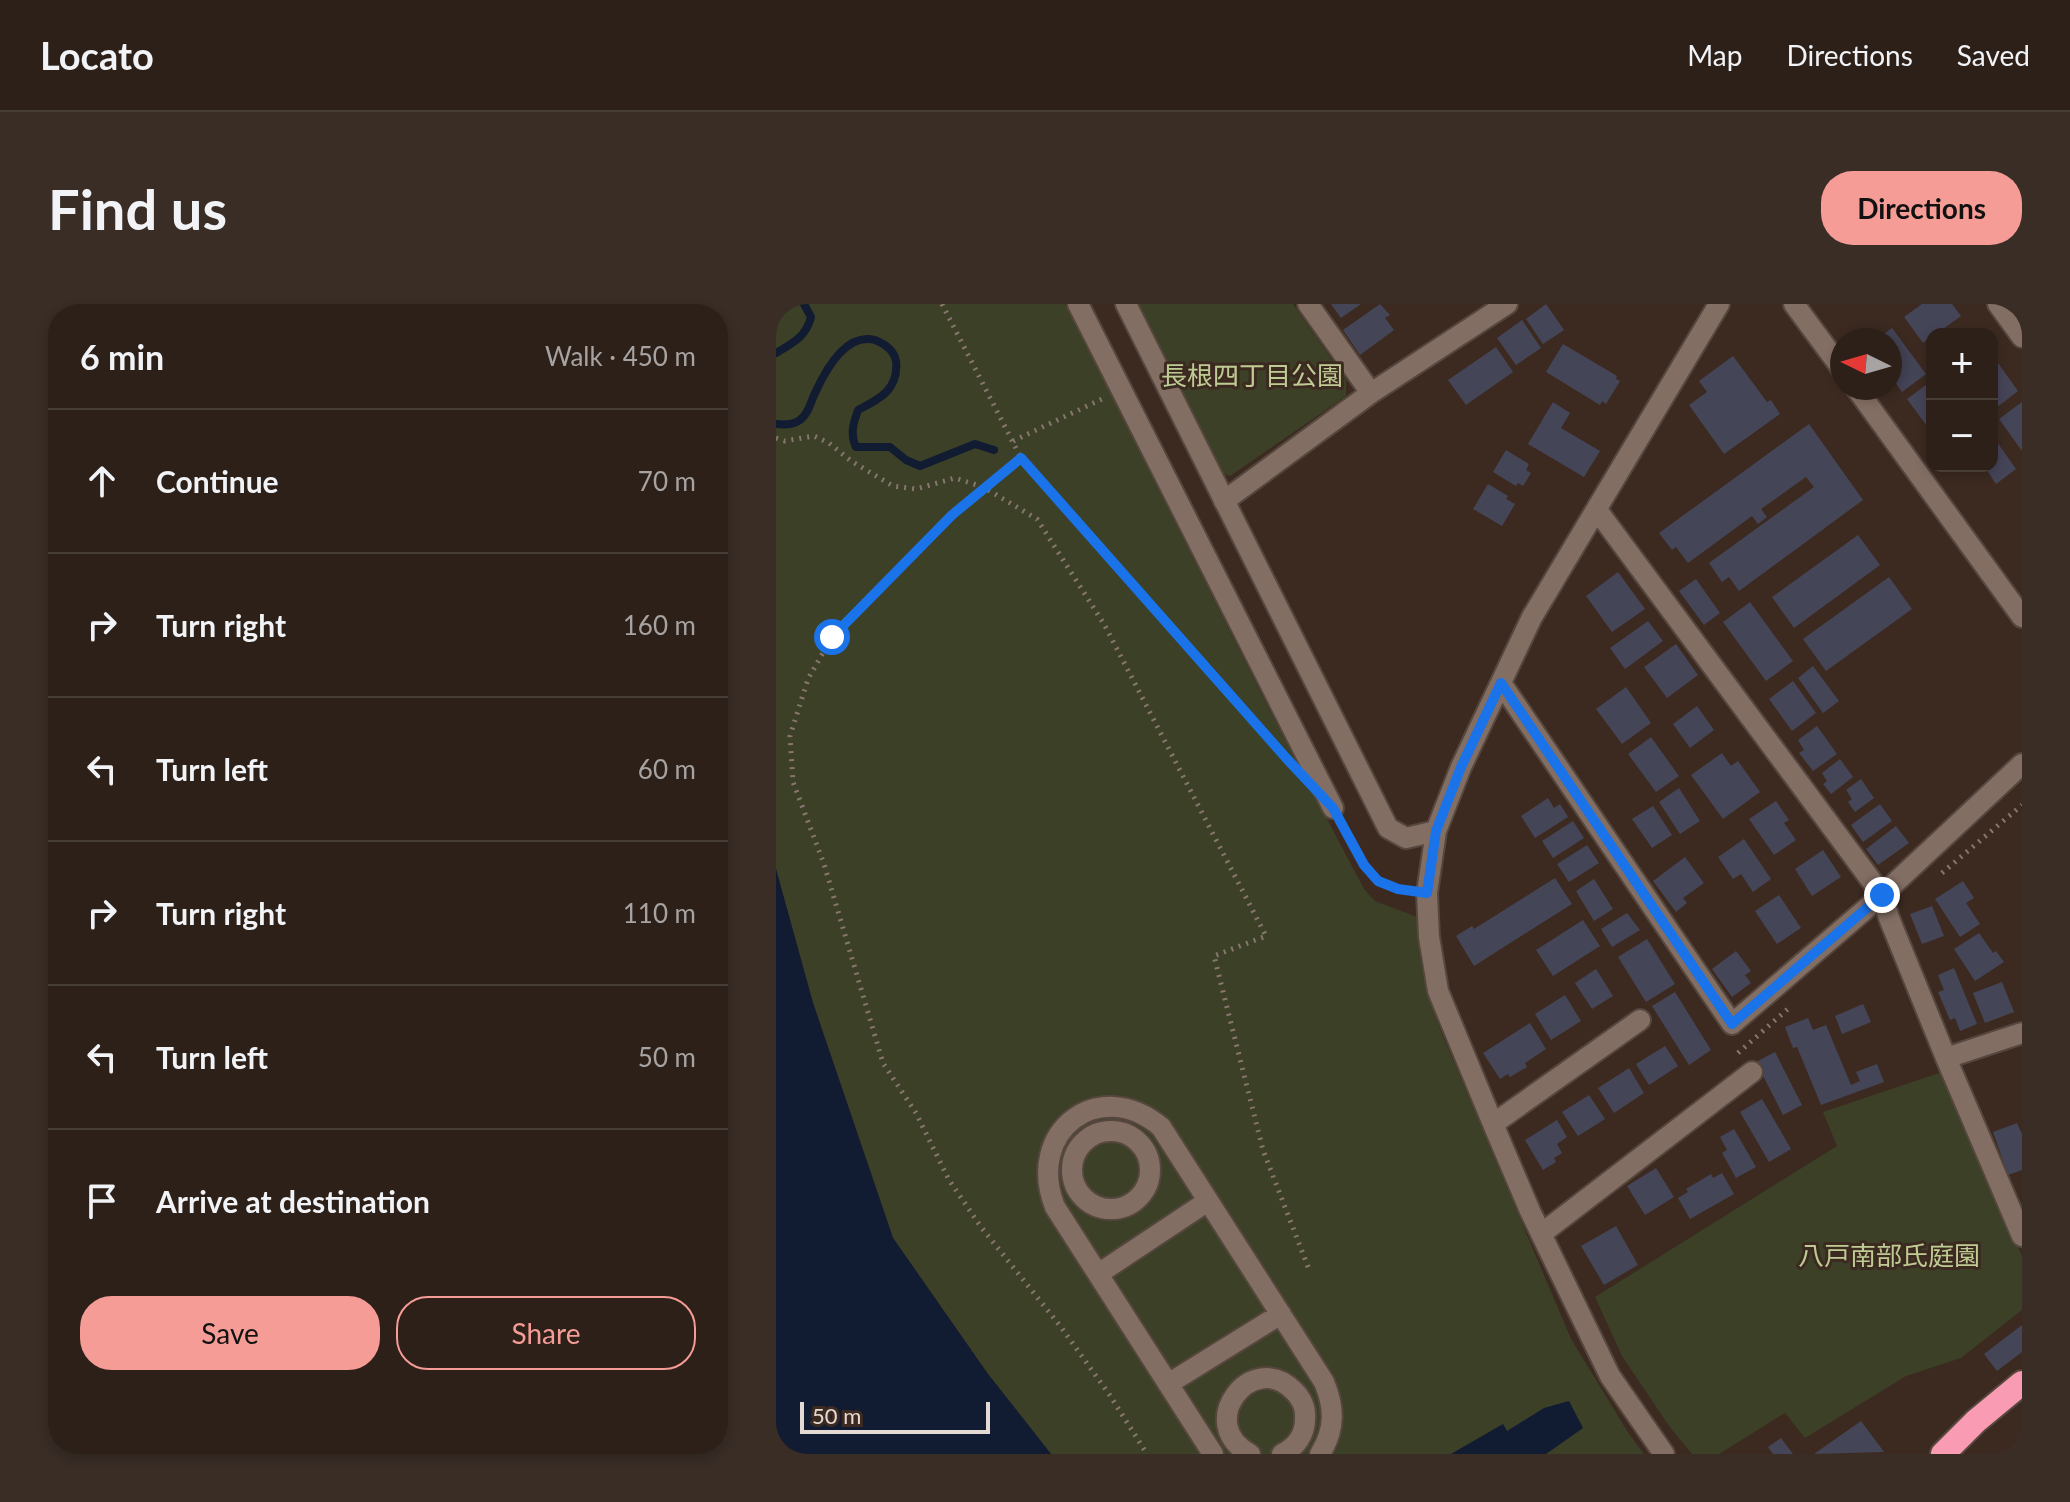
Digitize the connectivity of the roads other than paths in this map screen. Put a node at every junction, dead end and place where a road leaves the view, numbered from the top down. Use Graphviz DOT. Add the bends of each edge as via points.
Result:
graph roads {
  1 [pos="1078,304"];
  2 [pos="1126,304"];
  3 [pos="1308,304"];
  4 [pos="1507,304"];
  5 [pos="1719,304"];
  6 [pos="1794,304"];
  7 [pos="1998,304"];
  8 [pos="2022,337"];
  9 [pos="1830,353"];
  10 [pos="1371,393"];
  11 [pos="1865,400"];
  12 [pos="1224,501"];
  13 [pos="1597,510"];
  14 [pos="2022,617"];
  15 [pos="1501,683"];
  16 [pos="2022,764"];
  17 [pos="1333,808"];
  18 [pos="1436,831"];
  19 [pos="1882,895"];
  20 [pos="1640,1020"];
  21 [pos="2022,1033"];
  22 [pos="1946,1058"];
  23 [pos="1752,1072"];
  24 [pos="1493,1124"];
  25 [pos="1161,1127"];
  26 [pos="1144,1147"];
  27 [pos="1079,1193"];
  28 [pos="1208,1201"];
  29 [pos="1055,1207"];
  30 [pos="1541,1234"];
  31 [pos="2022,1236"];
  32 [pos="1098,1274"];
  33 [pos="1281,1314"];
  34 [pos="1324,1382"];
  35 [pos="2022,1383"];
  36 [pos="1168,1384"];
  37 [pos="1299,1396"];
  38 [pos="1228,1430"];
  39 [pos="1210,1450"];
  40 [pos="1250,1454"];
  41 [pos="1282,1454"];
  42 [pos="1320,1454"];
  43 [pos="1664,1454"];
  44 [pos="1943,1454"];
  1 -- 17 [label="street"];
  2 -- 12 [label="street"];
  3 -- 10 [label="street"];
  4 -- 10 [label="street"];
  5 -- 13 [label="street"];
  6 -- 9 [label="street"];
  7 -- 8 [label="street"];
  10 -- 12 [label="street"];
  11 -- 14 [label="street"];
  12 -- 18 [label="street" via="1388,828 1406,838"];
  13 -- 15 [label="street" via="1532,617"];
  13 -- 19 [label="street"];
  15 -- 18 [label="street"];
  15 -- 19 [label="street" via="1732,1024"];
  16 -- 19 [label="street"];
  18 -- 24 [label="street" via="1427,893 1438,991"];
  19 -- 22 [label="street"];
  20 -- 24 [label="street"];
  21 -- 22 [label="street"];
  22 -- 31 [label="street"];
  23 -- 30 [label="street"];
  24 -- 30 [label="street"];
  25 -- 26 [label="street"];
  25 -- 28 [label="street"];
  25 -- 29 [label="street" via="1149,1117 1118,1107 1073,1120 1052,1144 1047,1160"];
  26 -- 27 [label="street" via="1148,1183 1134,1202 1110,1210"];
  26 -- 27 [label="street" via="1124,1132 1089,1137 1079,1146 1071,1169"];
  27 -- 29 [label="street"];
  28 -- 32 [label="street"];
  28 -- 33 [label="street"];
  29 -- 32 [label="street"];
  30 -- 43 [label="street" via="1610,1376"];
  32 -- 36 [label="street"];
  33 -- 34 [label="street"];
  33 -- 36 [label="street"];
  34 -- 37 [label="street"];
  34 -- 42 [label="street" via="1333,1413"];
  35 -- 44 [label="highway"];
  36 -- 39 [label="street"];
  37 -- 38 [label="street" via="1279,1381 1255,1380 1234,1394"];
  37 -- 41 [label="street" via="1304,1431"];
  38 -- 39 [label="street"];
  38 -- 40 [label="street"];
}
